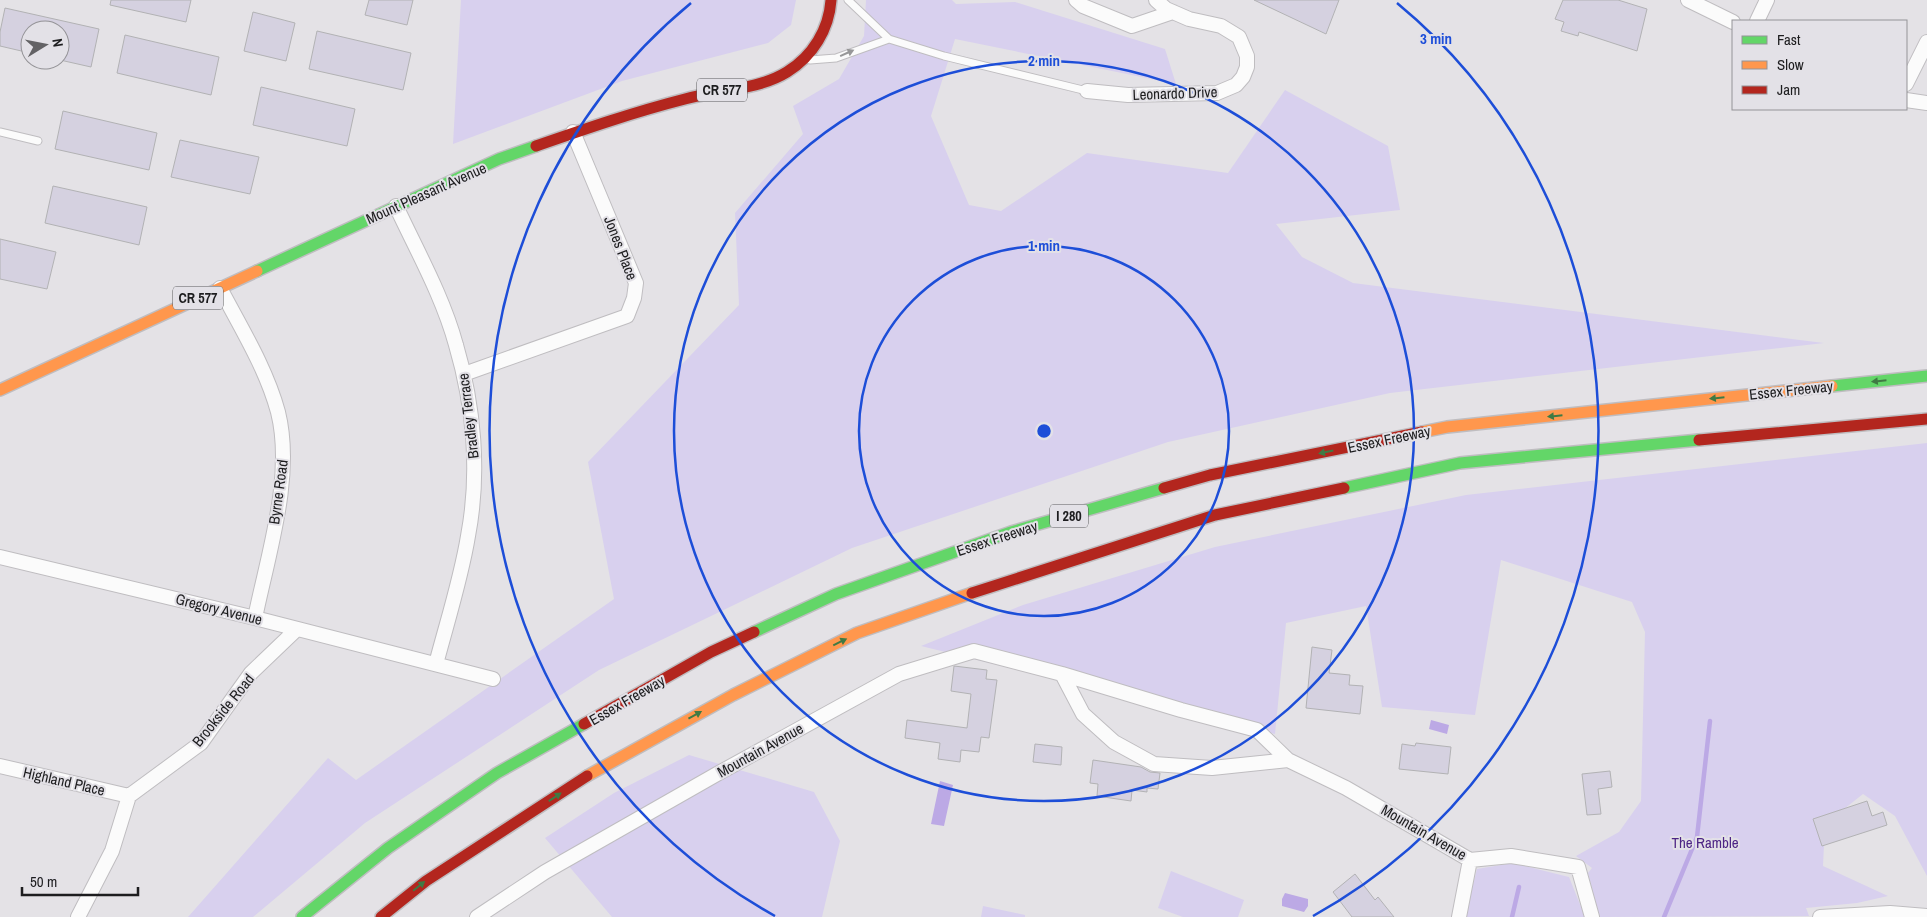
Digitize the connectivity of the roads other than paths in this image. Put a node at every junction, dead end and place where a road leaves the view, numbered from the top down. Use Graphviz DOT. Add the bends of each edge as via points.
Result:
graph roads {
  1 [pos="830,0"];
  2 [pos="848,0"];
  3 [pos="1076,0"];
  4 [pos="1156,0"];
  5 [pos="1688,0"];
  6 [pos="1766,0"];
  7 [pos="1173,12"];
  8 [pos="1757,20"];
  9 [pos="1732,22"];
  10 [pos="889,39"];
  11 [pos="1927,42"];
  12 [pos="804,60"];
  13 [pos="1907,82"];
  14 [pos="1087,92"];
  15 [pos="1907,100"];
  16 [pos="1927,103"];
  17 [pos="0,132"];
  18 [pos="573,132"];
  19 [pos="38,141"];
  20 [pos="396,206"];
  21 [pos="220,288"];
  22 [pos="464,374"];
  23 [pos="1927,376"];
  24 [pos="0,390"];
  25 [pos="1927,420"];
  26 [pos="0,557"];
  27 [pos="255,618"];
  28 [pos="296,629"];
  29 [pos="436,664"];
  30 [pos="1062,674"];
  31 [pos="493,679"];
  32 [pos="1288,760"];
  33 [pos="0,766"];
  34 [pos="129,796"];
  35 [pos="1470,860"];
  36 [pos="1927,916"];
  37 [pos="78,917"];
  38 [pos="302,917"];
  39 [pos="381,917"];
  40 [pos="477,917"];
  41 [pos="1459,917"];
  42 [pos="1592,917"];
  43 [pos="1820,917"];
  1 -- 12 [label="main road, Mount Pleasant Avenue / CR 577" via="823,33"];
  2 -- 10 [label="lane"];
  3 -- 7 [label="street" via="1132,26"];
  4 -- 7 [label="street, Leonardo Drive"];
  5 -- 9 [label="street"];
  6 -- 8 [label="street"];
  7 -- 14 [label="street, Leonardo Drive" via="1221,26 1239,37 1247,56 1247,67 1236,85 1217,93 1128,95"];
  12 -- 10 [label="lane, one-way" via="836,58"];
  10 -- 14 [label="lane"];
  11 -- 13 [label="street"];
  12 -- 18 [label="main road, Mount Pleasant Avenue / CR 577" via="786,73 759,82 685,99"];
  15 -- 16 [label="street"];
  17 -- 19 [label="lane"];
  18 -- 20 [label="main road, Mount Pleasant Avenue / CR 577" via="499,160"];
  18 -- 22 [label="street, Jones Place" via="636,283 627,316"];
  20 -- 21 [label="main road, Mount Pleasant Avenue / CR 577"];
  20 -- 22 [label="street, Bradley Terrace" via="444,312"];
  21 -- 24 [label="main road, Mount Pleasant Avenue / CR 577"];
  21 -- 27 [label="street, Byrne Road" via="265,373 278,412 284,458 278,508"];
  22 -- 29 [label="street, Bradley Terrace" via="474,446 473,490 468,536"];
  23 -- 38 [label="main road, Essex Freeway / I 280, one-way" via="1447,427 1210,476 1011,532 836,594 711,652 497,773 388,848"];
  39 -- 25 [label="main road, one-way" via="426,881 596,770 733,695 857,633 1028,574 1215,515 1460,463"];
  26 -- 27 [label="street, Gregory Avenue"];
  27 -- 28 [label="street, Gregory Avenue"];
  28 -- 29 [label="street, Gregory Avenue"];
  28 -- 34 [label="street, Brookside Road" via="251,673 201,743"];
  29 -- 31 [label="street, Gregory Avenue"];
  30 -- 32 [label="street, Mountain Avenue" via="1257,730"];
  30 -- 32 [label="street" via="1083,714 1114,742 1154,764 1212,768"];
  30 -- 40 [label="street, Mountain Avenue" via="974,651 899,674 562,862"];
  32 -- 35 [label="street, Mountain Avenue" via="1346,788"];
  33 -- 34 [label="street, Highland Place"];
  34 -- 37 [label="street" via="112,850"];
  35 -- 41 [label="street"];
  35 -- 42 [label="street, Mountain Avenue" via="1511,856 1578,867"];
  36 -- 43 [label="street" via="1890,913"];
}
